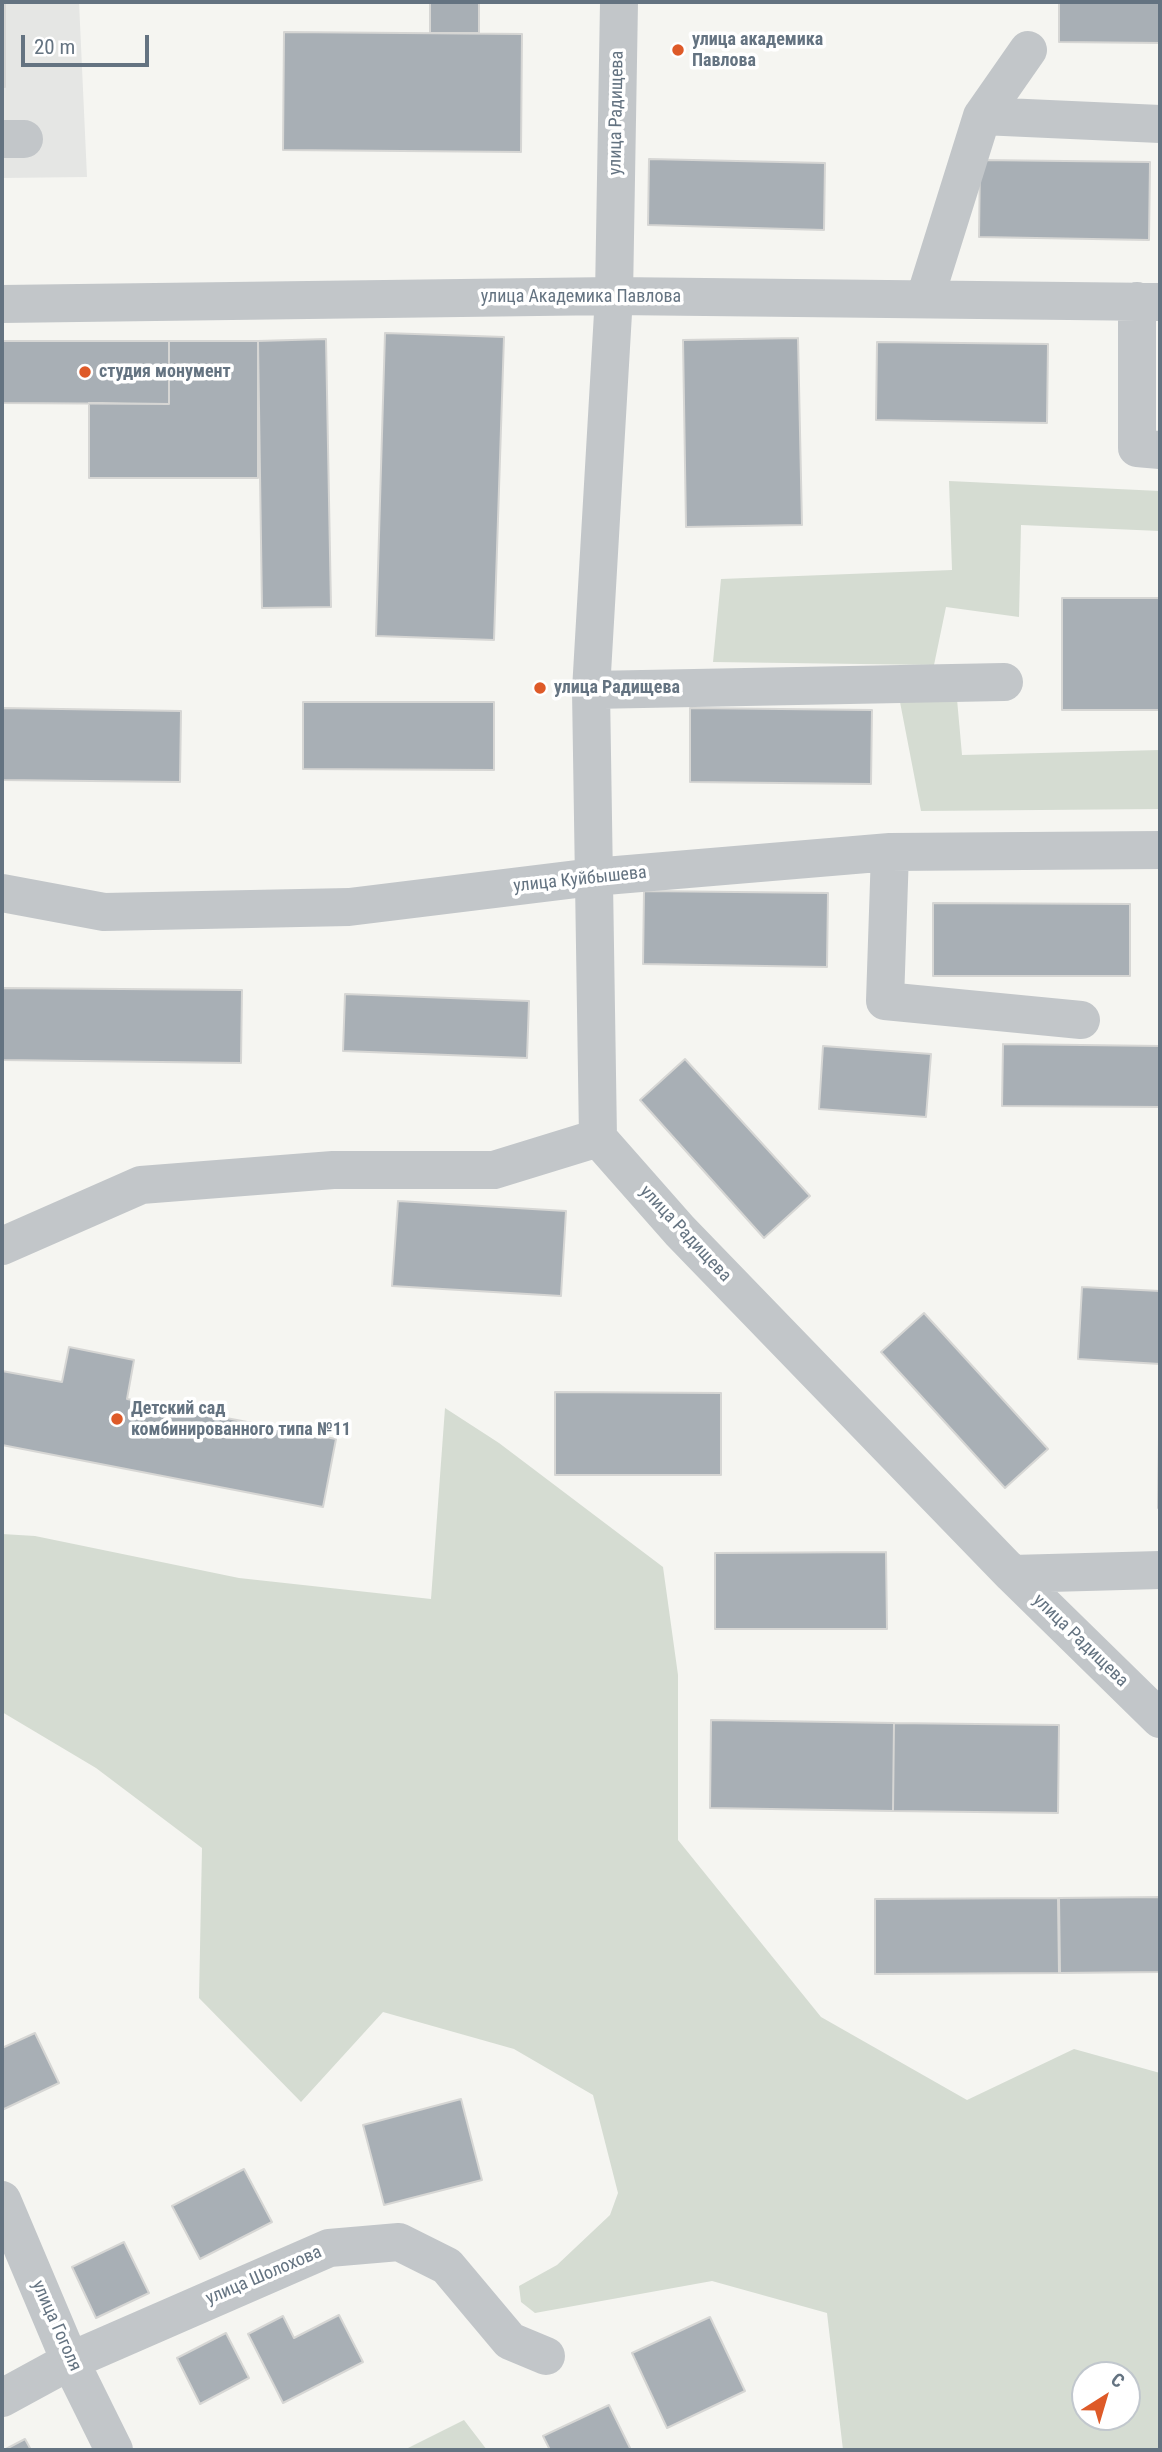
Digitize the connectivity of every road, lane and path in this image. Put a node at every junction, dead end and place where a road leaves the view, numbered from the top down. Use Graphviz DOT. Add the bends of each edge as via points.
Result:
graph roads {
  1 [pos="618,2"];
  2 [pos="1028,50"];
  3 [pos="982,116"];
  4 [pos="1160,124"];
  5 [pos="614,296"];
  6 [pos="925,298"];
  7 [pos="1148,302"];
  8 [pos="2,304"];
  9 [pos="1160,450"];
  10 [pos="1004,682"];
  11 [pos="592,690"];
  12 [pos="1160,850"];
  13 [pos="890,852"];
  14 [pos="593,877"];
  15 [pos="2,893"];
  16 [pos="1081,1020"];
  17 [pos="598,1138"];
  18 [pos="2,1247"];
  19 [pos="1160,1570"];
  20 [pos="1012,1574"];
  21 [pos="1160,1719"];
  22 [pos="2,2200"];
  23 [pos="547,2357"];
  24 [pos="70,2361"];
  25 [pos="2,2398"];
  26 [pos="114,2450"];
  1 -- 5 [label="street, улица Радищева"];
  2 -- 3 [label="street"];
  3 -- 4 [label="street"];
  3 -- 6 [label="street"];
  5 -- 6 [label="street, улица Академика Павлова"];
  5 -- 8 [label="street, улица Академика Павлова"];
  5 -- 11 [label="street, улица Радищева"];
  6 -- 7 [label="street, улица Академика Павлова"];
  7 -- 9 [label="street" via="1137,449"];
  10 -- 11 [label="street"];
  11 -- 14 [label="street, улица Радищева"];
  12 -- 13 [label="street, улица Куйбышева"];
  13 -- 14 [label="street, улица Куйбышева"];
  13 -- 16 [label="street" via="885,1001"];
  14 -- 15 [label="street, улица Куйбышева" via="349,907 104,912"];
  14 -- 17 [label="street, улица Радищева"];
  17 -- 18 [label="street" via="494,1170 333,1170 141,1185"];
  17 -- 20 [label="street, улица Радищева" via="680,1231"];
  19 -- 20 [label="street"];
  20 -- 21 [label="street, улица Радищева"];
  22 -- 24 [label="street, улица Гоголя"];
  23 -- 24 [label="street, улица Шолохова" via="510,2341 447,2266 399,2242 329,2248"];
  24 -- 25 [label="street, улица Шолохова"];
  24 -- 26 [label="street, улица Гоголя"];
}
